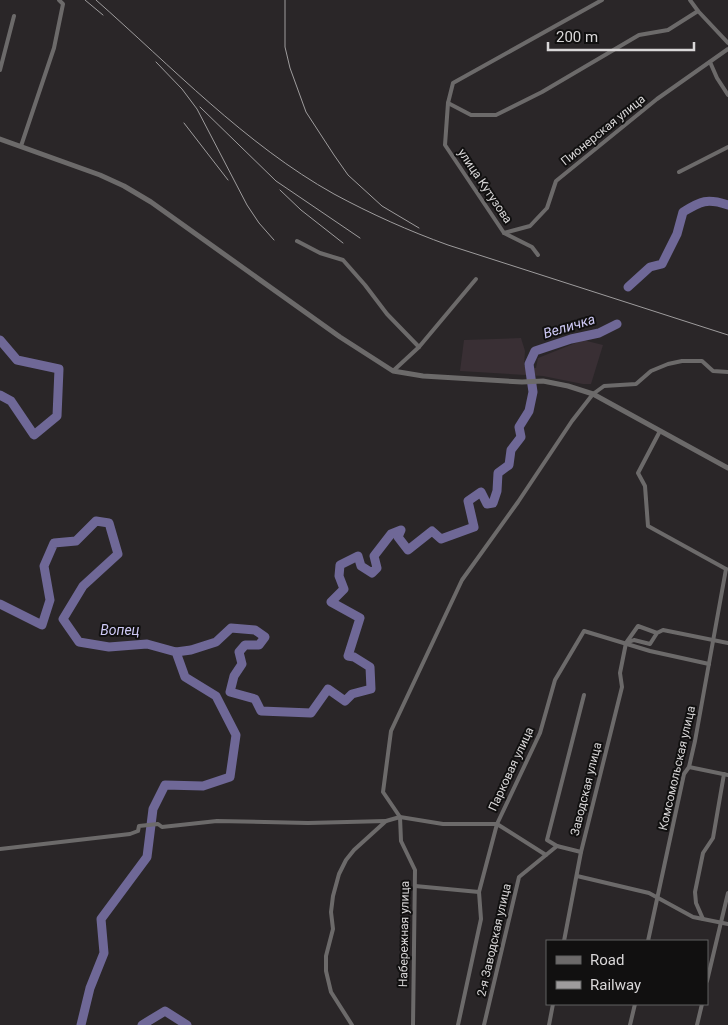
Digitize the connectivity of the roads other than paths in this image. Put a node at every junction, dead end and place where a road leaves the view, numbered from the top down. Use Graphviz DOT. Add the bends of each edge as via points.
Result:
graph roads {
  1 [pos="59,0"];
  2 [pos="602,0"];
  3 [pos="690,0"];
  4 [pos="698,11"];
  5 [pos="14,16"];
  6 [pos="728,42"];
  7 [pos="728,49"];
  8 [pos="710,62"];
  9 [pos="0,70"];
  10 [pos="728,94"];
  11 [pos="448,103"];
  12 [pos="0,140"];
  13 [pos="21,146"];
  14 [pos="728,147"];
  15 [pos="679,172"];
  16 [pos="504,233"];
  17 [pos="297,241"];
  18 [pos="538,256"];
  19 [pos="476,279"];
  20 [pos="419,347"];
  21 [pos="393,371"];
  22 [pos="728,372"];
  23 [pos="594,394"];
  24 [pos="660,431"];
  25 [pos="728,468"];
  26 [pos="727,570"];
  27 [pos="657,633"];
  28 [pos="714,639"];
  29 [pos="626,643"];
  30 [pos="728,643"];
  31 [pos="709,664"];
  32 [pos="584,695"];
  33 [pos="690,767"];
  34 [pos="726,774"];
  35 [pos="400,817"];
  36 [pos="386,821"];
  37 [pos="497,824"];
  38 [pos="557,846"];
  39 [pos="0,850"];
  40 [pos="581,852"];
  41 [pos="546,856"];
  42 [pos="577,876"];
  43 [pos="415,886"];
  44 [pos="479,892"];
  45 [pos="728,893"];
  46 [pos="657,898"];
  47 [pos="703,919"];
  48 [pos="721,922"];
  49 [pos="728,924"];
  50 [pos="564,940"];
  51 [pos="648,940"];
  52 [pos="708,977"];
  53 [pos="553,1005"];
  54 [pos="634,1005"];
  55 [pos="702,1005"];
  56 [pos="352,1025"];
  57 [pos="413,1025"];
  58 [pos="458,1025"];
  59 [pos="484,1025"];
  60 [pos="549,1025"];
  61 [pos="630,1025"];
  62 [pos="697,1025"];
  1 -- 13 [label="street" via="63,4 54,48"];
  2 -- 11 [label="street, улица Кутузова" via="453,83"];
  3 -- 4 [label="street"];
  4 -- 6 [label="street"];
  4 -- 11 [label="street" via="668,30 639,35 496,115 471,115"];
  5 -- 9 [label="street"];
  7 -- 8 [label="street, Пионерская улица"];
  8 -- 10 [label="street"];
  8 -- 16 [label="street, Пионерская улица" via="657,99 556,181 547,208 530,226"];
  11 -- 16 [label="street, улица Кутузова" via="445,145"];
  12 -- 13 [label="street"];
  13 -- 21 [label="street" via="124,186"];
  14 -- 15 [label="street"];
  16 -- 18 [label="street" via="532,247"];
  17 -- 20 [label="street" via="343,260"];
  19 -- 20 [label="street"];
  20 -- 21 [label="street"];
  21 -- 23 [label="street" via="423,376 543,381"];
  22 -- 23 [label="street" via="713,371 702,361 682,361 651,371 636,384 604,386"];
  23 -- 24 [label="street"];
  23 -- 35 [label="street" via="462,580 391,731 383,792"];
  24 -- 25 [label="street"];
  24 -- 26 [label="street" via="638,473 645,486 648,526"];
  26 -- 28 [label="street, Комсомольская улица"];
  27 -- 28 [label="street" via="663,630"];
  27 -- 29 [label="street" via="650,644 634,640"];
  27 -- 29 [label="street" via="638,626"];
  28 -- 30 [label="street"];
  28 -- 31 [label="street, Комсомольская улица"];
  29 -- 31 [label="street"];
  29 -- 37 [label="street, Парковая улица" via="584,631 556,680 540,733"];
  29 -- 40 [label="street, Заводская улица" via="620,672 622,687"];
  31 -- 33 [label="street, Комсомольская улица"];
  32 -- 38 [label="street" via="547,840"];
  33 -- 34 [label="street"];
  33 -- 46 [label="street, Комсомольская улица" via="684,774"];
  34 -- 47 [label="street" via="713,838 703,853 695,892"];
  35 -- 36 [label="street, Парковая улица"];
  35 -- 37 [label="street, Парковая улица" via="443,824"];
  35 -- 43 [label="street, Набережная улица" via="400,841 415,870"];
  36 -- 39 [label="street" via="217,821 162,827 158,824 139,826 138,831 130,834"];
  36 -- 56 [label="street, Парковая улица" via="346,860 332,896 333,930 326,956 326,971 331,992"];
  37 -- 41 [label="street"];
  37 -- 44 [label="street"];
  38 -- 40 [label="street"];
  38 -- 41 [label="street, 2-я Заводская улица"];
  40 -- 42 [label="street, Заводская улица"];
  41 -- 59 [label="street, 2-я Заводская улица" via="519,877"];
  42 -- 46 [label="street" via="649,893"];
  42 -- 50 [label="street, Заводская улица"];
  43 -- 44 [label="street"];
  43 -- 57 [label="street, Набережная улица"];
  44 -- 58 [label="street" via="481,919"];
  45 -- 48 [label="street"];
  46 -- 47 [label="street"];
  46 -- 51 [label="street, Комсомольская улица"];
  47 -- 48 [label="street"];
  48 -- 49 [label="street"];
  48 -- 52 [label="street"];
  53 -- 60 [label="street"];
  54 -- 61 [label="street"];
  55 -- 62 [label="street"];
}
